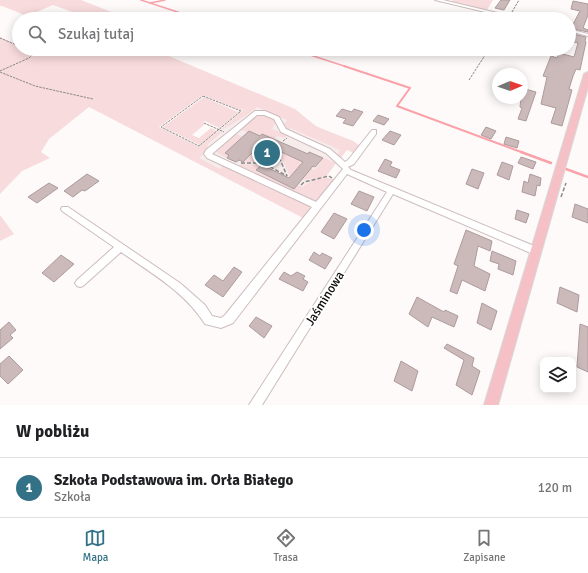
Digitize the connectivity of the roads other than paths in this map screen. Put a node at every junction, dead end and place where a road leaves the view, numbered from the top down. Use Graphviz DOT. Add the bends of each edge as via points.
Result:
graph roads {
  1 [pos="437,0"];
  2 [pos="489,12"];
  3 [pos="576,32"];
  4 [pos="588,35"];
  5 [pos="588,74"];
  6 [pos="374,132"];
  7 [pos="343,166"];
  8 [pos="392,190"];
  9 [pos="317,206"];
  10 [pos="65,208"];
  11 [pos="120,247"];
  12 [pos="536,250"];
  13 [pos="80,282"];
  14 [pos="255,405"];
  15 [pos="491,405"];
  1 -- 2 [label="street"];
  3 -- 4 [label="street"];
  5 -- 12 [label="main road"];
  6 -- 7 [label="street" via="352,162"];
  7 -- 8 [label="street"];
  7 -- 9 [label="street" via="338,180"];
  7 -- 9 [label="street" via="328,151 283,130 277,118 260,112 252,114 208,154"];
  8 -- 12 [label="street"];
  8 -- 14 [label="street, Jaśminowa"];
  9 -- 11 [label="street" via="229,319 221,323 209,320 201,308 177,286"];
  10 -- 11 [label="street"];
  11 -- 13 [label="street"];
  12 -- 15 [label="main road"];
}
